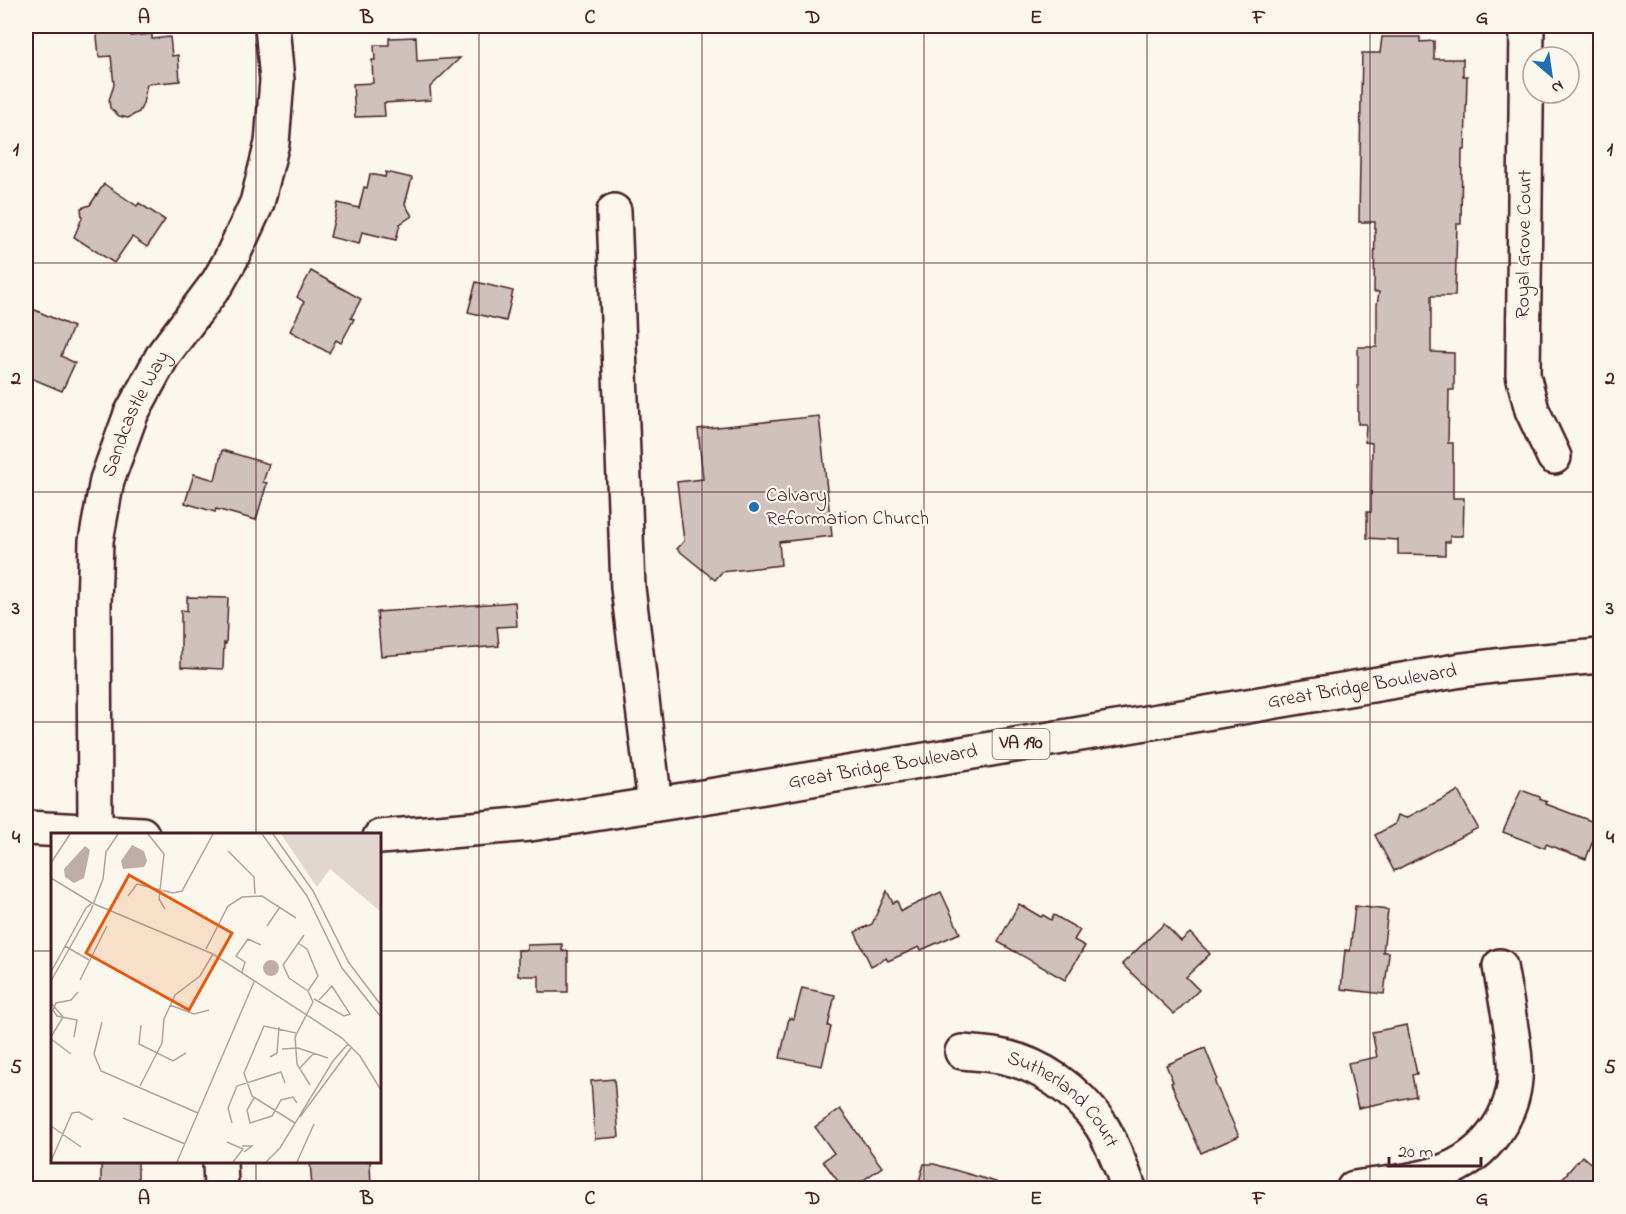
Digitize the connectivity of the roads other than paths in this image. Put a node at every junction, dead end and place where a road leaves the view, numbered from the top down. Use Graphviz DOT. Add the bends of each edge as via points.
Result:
graph roads {
  1 [pos="272,26"];
  2 [pos="1527,26"];
  3 [pos="614,211"];
  4 [pos="1554,457"];
  5 [pos="1600,656"];
  6 [pos="655,804"];
  7 [pos="26,828"];
  8 [pos="95,832"];
  9 [pos="118,833"];
  10 [pos="381,837"];
  11 [pos="1500,966"];
  12 [pos="962,1052"];
  13 [pos="220,1163"];
  14 [pos="221,1188"];
  15 [pos="1129,1188"];
  16 [pos="1354,1188"];
  1 -- 8 [label="street, Sandcastle Way" via="277,80 272,143 257,203 218,282 157,365 131,414 107,480 96,541"];
  2 -- 4 [label="street, Royal Grove Court" via="1523,375 1532,410"];
  3 -- 6 [label="street" via="628,588"];
  5 -- 6 [label="street, Great Bridge Boulevard / VA 190" via="1462,670"];
  6 -- 10 [label="street, Great Bridge Boulevard / VA 190" via="530,824"];
  7 -- 8 [label="street"];
  8 -- 9 [label="street"];
  11 -- 16 [label="street" via="1516,1062 1512,1098 1504,1120 1488,1143 1471,1158 1440,1173"];
  12 -- 15 [label="street, Sutherland Court" via="1025,1063 1060,1083 1090,1110 1102,1127"];
  13 -- 14 [label="street"];
}
